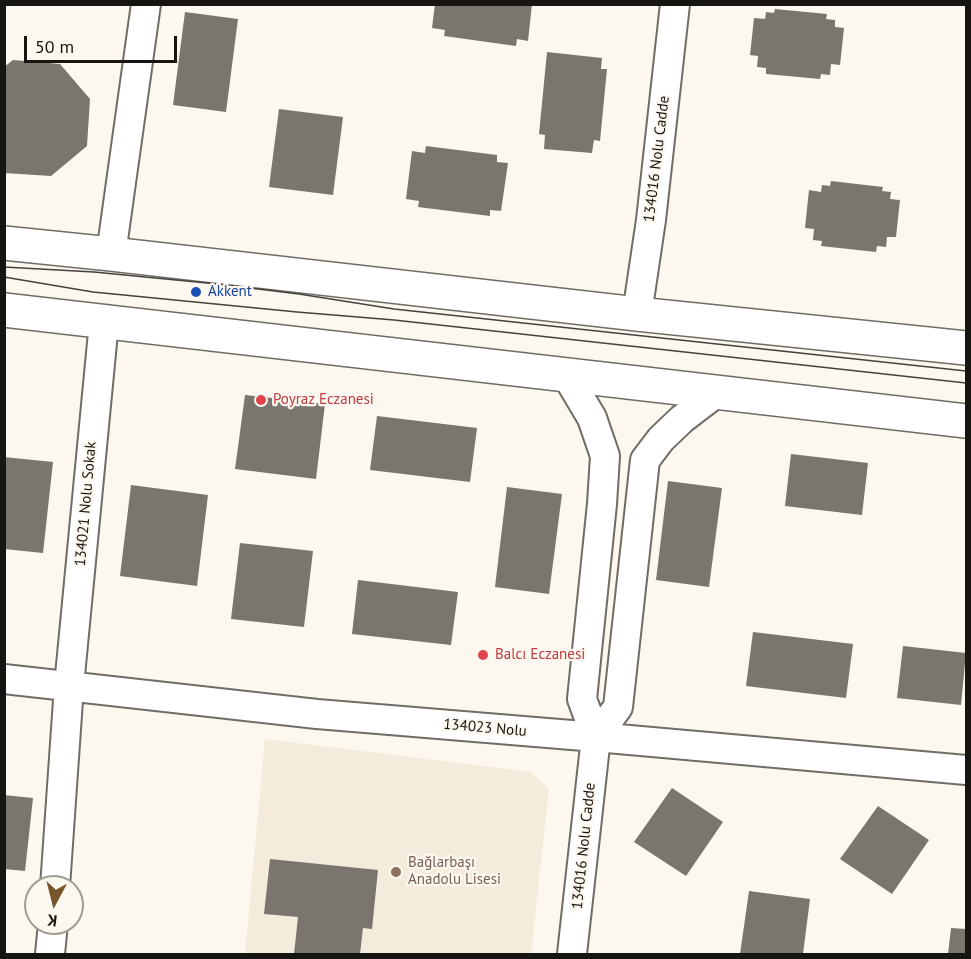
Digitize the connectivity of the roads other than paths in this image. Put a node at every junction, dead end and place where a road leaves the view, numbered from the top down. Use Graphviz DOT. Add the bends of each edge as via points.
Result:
graph roads {
  1 [pos="146,4"];
  2 [pos="675,4"];
  3 [pos="4,243"];
  4 [pos="111,254"];
  5 [pos="4,310"];
  6 [pos="637,314"];
  7 [pos="104,322"];
  8 [pos="966,348"];
  9 [pos="567,376"];
  10 [pos="716,393"];
  11 [pos="966,421"];
  12 [pos="4,679"];
  13 [pos="69,686"];
  14 [pos="596,737"];
  15 [pos="966,770"];
  16 [pos="56,875"];
  17 [pos="52,935"];
  18 [pos="50,954"];
  19 [pos="572,954"];
  1 -- 4 [label="street"];
  2 -- 6 [label="street, 134016 Nolu Cadde"];
  3 -- 4 [label="main road"];
  4 -- 6 [label="main road"];
  5 -- 7 [label="main road"];
  6 -- 8 [label="main road"];
  7 -- 9 [label="main road"];
  7 -- 13 [label="street, 134021 Nolu Sokak"];
  9 -- 10 [label="main road"];
  9 -- 14 [label="street" via="592,418 605,456 582,699"];
  10 -- 11 [label="main road"];
  10 -- 14 [label="street" via="682,419 645,460 618,707"];
  12 -- 13 [label="street, 134023 Nolu"];
  13 -- 14 [label="street, 134023 Nolu" via="317,714"];
  13 -- 16 [label="street, 134021 Nolu Sokak"];
  14 -- 15 [label="street, 134023 Nolu"];
  14 -- 19 [label="street, 134016 Nolu Cadde"];
  17 -- 18 [label="street"];
}
